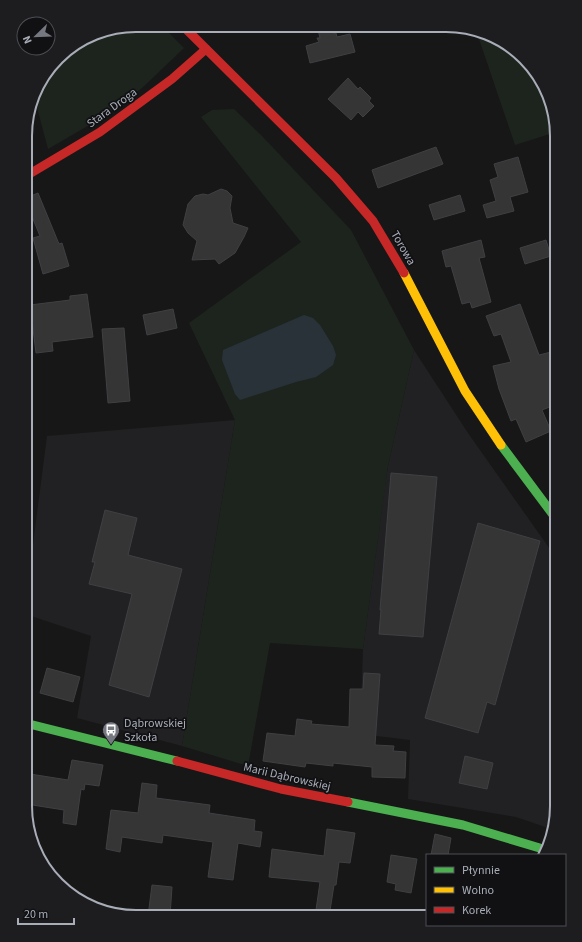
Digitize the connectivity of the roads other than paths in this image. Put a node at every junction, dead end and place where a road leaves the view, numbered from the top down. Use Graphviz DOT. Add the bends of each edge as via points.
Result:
graph roads {
  1 [pos="189,32"];
  2 [pos="206,49"];
  3 [pos="32,172"];
  4 [pos="550,511"];
  5 [pos="32,725"];
  6 [pos="540,849"];
  1 -- 2 [label="street, Torowa"];
  2 -- 3 [label="street, Stara Droga" via="172,79 100,132"];
  2 -- 4 [label="street, Torowa" via="336,178 373,221 402,269 465,391 492,434"];
  5 -- 6 [label="street, Marii Dąbrowskiej" via="281,790 463,825"];
}
